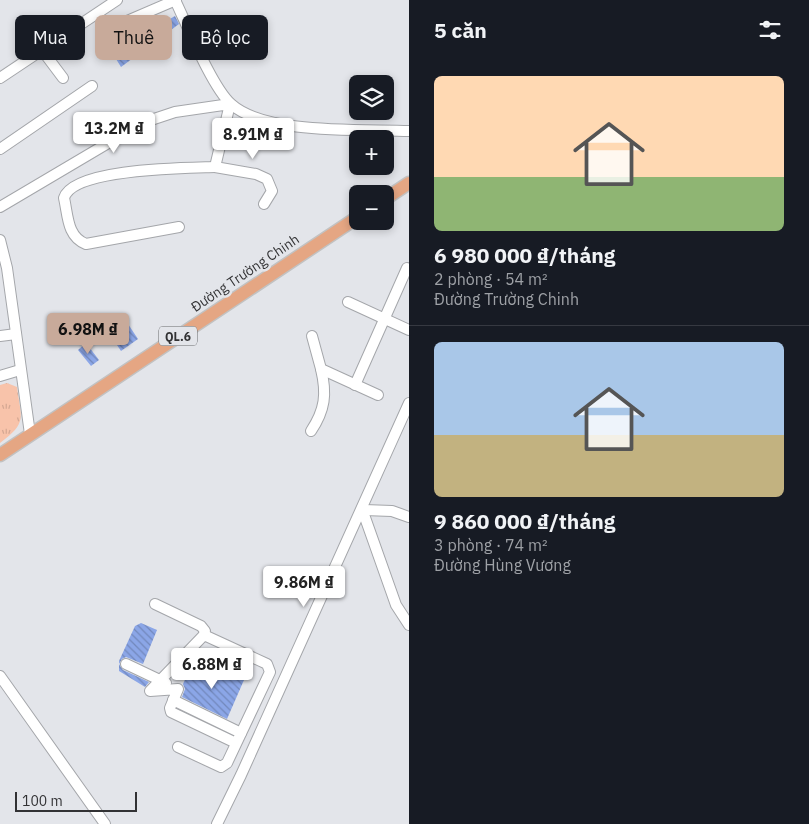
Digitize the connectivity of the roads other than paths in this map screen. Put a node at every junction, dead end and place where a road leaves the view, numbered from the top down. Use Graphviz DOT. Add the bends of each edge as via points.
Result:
graph roads {
  1 [pos="117,0"];
  2 [pos="176,0"];
  3 [pos="141,15"];
  4 [pos="85,21"];
  5 [pos="27,60"];
  6 [pos="50,60"];
  7 [pos="0,78"];
  8 [pos="63,78"];
  9 [pos="92,86"];
  10 [pos="230,104"];
  11 [pos="409,131"];
  12 [pos="0,149"];
  13 [pos="215,167"];
  14 [pos="409,183"];
  15 [pos="394,193"];
  16 [pos="264,204"];
  17 [pos="0,207"];
  18 [pos="349,223"];
  19 [pos="179,226"];
  20 [pos="1,244"];
  21 [pos="406,268"];
  22 [pos="4,276"];
  23 [pos="348,302"];
  24 [pos="12,304"];
  25 [pos="0,306"];
  26 [pos="384,319"];
  27 [pos="409,330"];
  28 [pos="16,334"];
  29 [pos="0,336"];
  30 [pos="312,336"];
  31 [pos="320,369"];
  32 [pos="20,370"];
  33 [pos="0,376"];
  34 [pos="355,384"];
  35 [pos="378,395"];
  36 [pos="409,403"];
  37 [pos="311,431"];
  38 [pos="30,434"];
  39 [pos="0,455"];
  40 [pos="363,509"];
  41 [pos="409,516"];
  42 [pos="155,604"];
  43 [pos="409,624"];
  44 [pos="204,635"];
  45 [pos="126,664"];
  46 [pos="0,676"];
  47 [pos="178,689"];
  48 [pos="239,738"];
  49 [pos="254,744"];
  50 [pos="178,747"];
  51 [pos="105,824"];
  52 [pos="216,824"];
  1 -- 4 [label="street"];
  2 -- 3 [label="street"];
  2 -- 10 [label="street" via="217,86"];
  5 -- 7 [label="street"];
  6 -- 8 [label="street"];
  9 -- 12 [label="street"];
  10 -- 11 [label="street" via="268,123"];
  10 -- 13 [label="street"];
  10 -- 17 [label="street" via="185,110 142,123"];
  13 -- 16 [label="street" via="267,179 272,191"];
  13 -- 19 [label="street" via="108,175 70,189 64,198 72,233 86,244"];
  14 -- 15 [label="main road"];
  18 -- 38 [label="main road, Đường Trường Chinh / QL.6"];
  20 -- 22 [label="street"];
  21 -- 26 [label="street"];
  22 -- 24 [label="street"];
  23 -- 26 [label="street"];
  24 -- 25 [label="street"];
  24 -- 28 [label="street"];
  26 -- 27 [label="street"];
  26 -- 34 [label="street"];
  28 -- 29 [label="street"];
  28 -- 32 [label="street"];
  30 -- 31 [label="street"];
  31 -- 34 [label="street"];
  31 -- 37 [label="street" via="326,396 320,417"];
  32 -- 33 [label="street"];
  32 -- 38 [label="street"];
  34 -- 35 [label="street"];
  36 -- 40 [label="street"];
  38 -- 39 [label="main road, Đường Trường Chinh / QL.6"];
  40 -- 41 [label="street"];
  40 -- 43 [label="street" via="396,605"];
  40 -- 49 [label="street"];
  42 -- 44 [label="street" via="201,626"];
  44 -- 47 [label="street" via="150,690"];
  44 -- 48 [label="street" via="270,668"];
  45 -- 47 [label="street"];
  46 -- 51 [label="street"];
  47 -- 48 [label="street" via="170,708 172,713"];
  48 -- 49 [label="street"];
  48 -- 50 [label="street" via="222,767"];
  49 -- 52 [label="street"];
}
